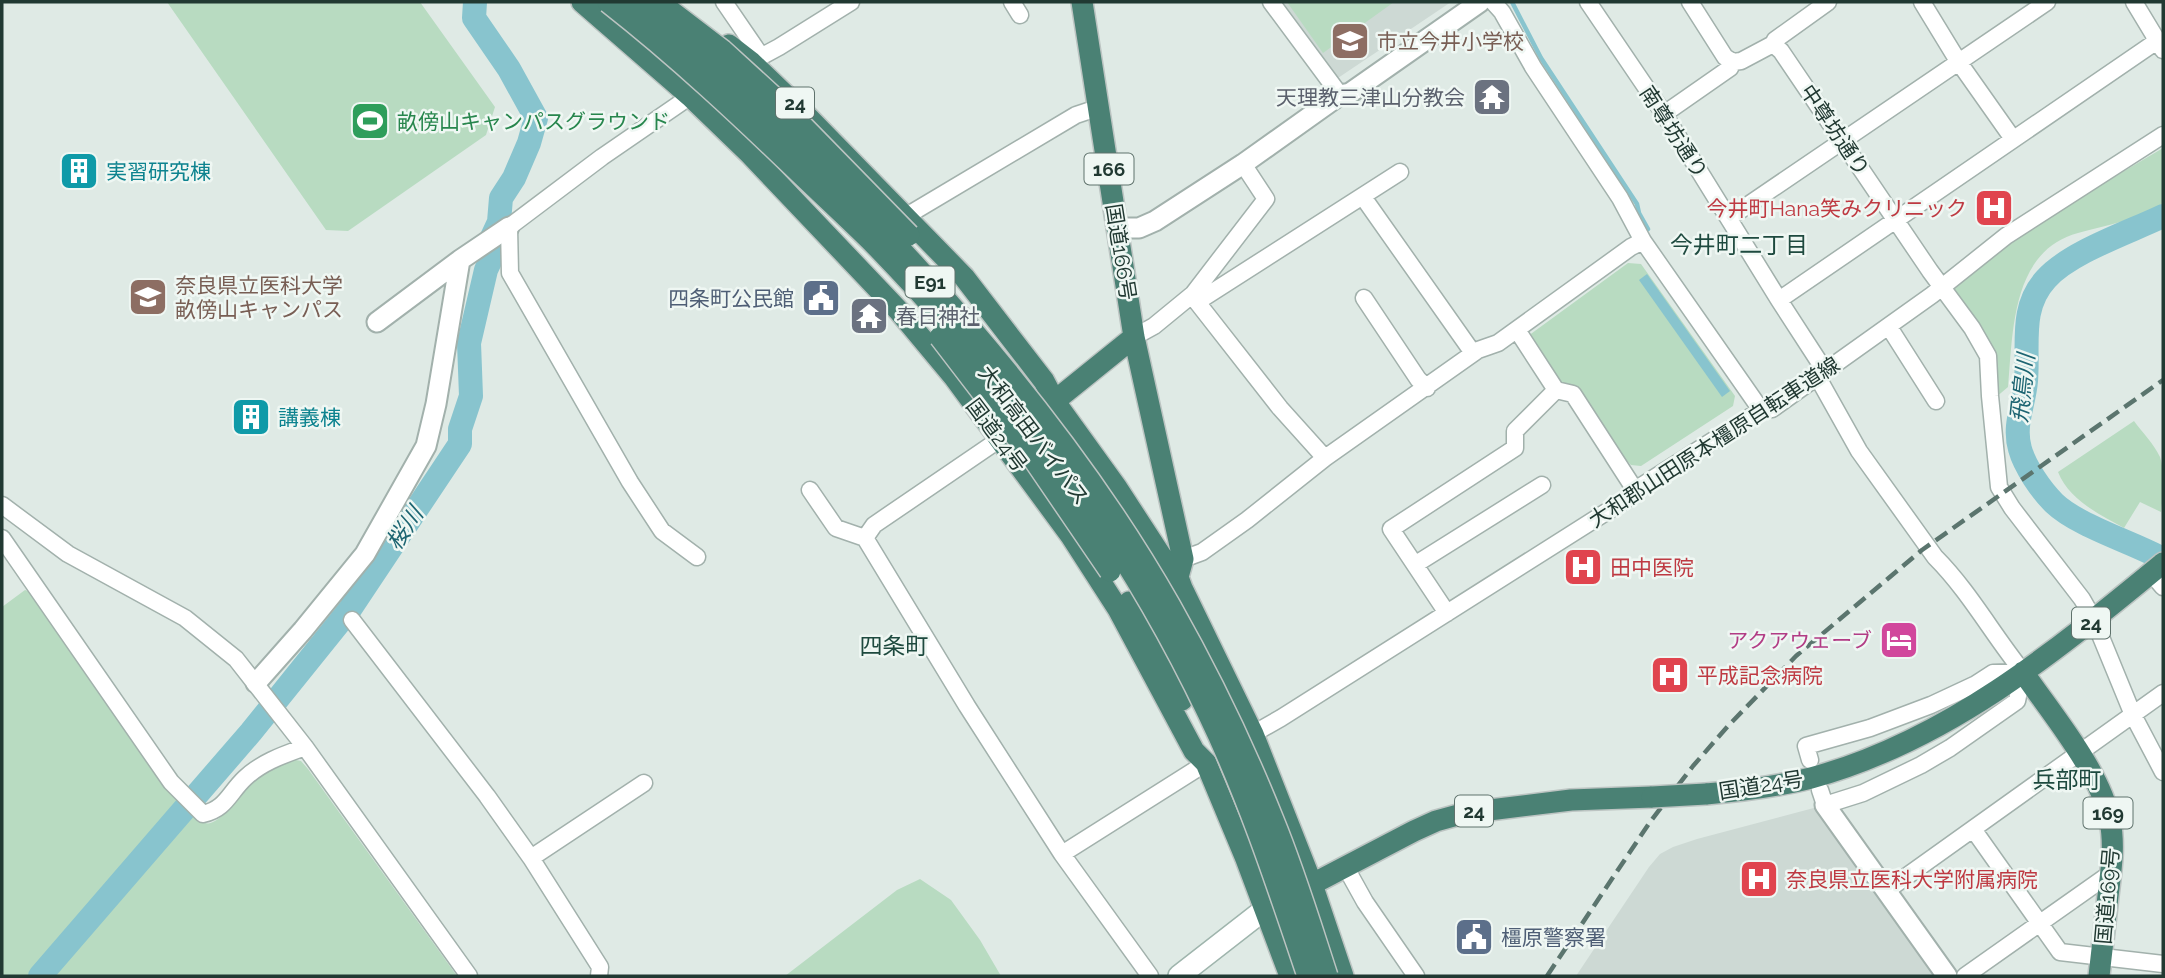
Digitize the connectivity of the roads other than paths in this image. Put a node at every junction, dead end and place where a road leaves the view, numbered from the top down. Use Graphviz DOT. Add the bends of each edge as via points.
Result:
graph roads {
  1 [pos="582,2"];
  2 [pos="608,2"];
  3 [pos="635,2"];
  4 [pos="659,2"];
  5 [pos="674,2"];
  6 [pos="724,2"];
  7 [pos="850,2"];
  8 [pos="1082,2"];
  9 [pos="1270,2"];
  10 [pos="1480,2"];
  11 [pos="1493,2"];
  12 [pos="1588,2"];
  13 [pos="1690,2"];
  14 [pos="1922,2"];
  15 [pos="2047,2"];
  16 [pos="2133,2"];
  17 [pos="1824,3"];
  18 [pos="1773,44"];
  19 [pos="2160,46"];
  20 [pos="756,59"];
  21 [pos="1958,61"];
  22 [pos="1732,62"];
  23 [pos="1340,95"];
  24 [pos="690,96"];
  25 [pos="1100,107"];
  26 [pos="737,111"];
  27 [pos="1664,114"];
  28 [pos="2163,135"];
  29 [pos="2013,139"];
  30 [pos="1843,141"];
  31 [pos="1243,164"];
  32 [pos="1400,172"];
  33 [pos="1363,197"];
  34 [pos="1730,218"];
  35 [pos="1895,219"];
  36 [pos="907,225"];
  37 [pos="509,227"];
  38 [pos="1117,228"];
  39 [pos="1643,241"];
  40 [pos="848,257"];
  41 [pos="460,261"];
  42 [pos="1941,287"];
  43 [pos="1195,298"];
  44 [pos="1364,298"];
  45 [pos="1779,300"];
  46 [pos="377,322"];
  47 [pos="1889,327"];
  48 [pos="1517,330"];
  49 [pos="1134,337"];
  50 [pos="1474,353"];
  51 [pos="1821,374"];
  52 [pos="1427,387"];
  53 [pos="1556,390"];
  54 [pos="1936,401"];
  55 [pos="1055,402"];
  56 [pos="1761,410"];
  57 [pos="1000,439"];
  58 [pos="1325,458"];
  59 [pos="1542,485"];
  60 [pos="810,490"];
  61 [pos="1635,490"];
  62 [pos="2,505"];
  63 [pos="2,538"];
  64 [pos="865,538"];
  65 [pos="697,557"];
  66 [pos="1183,559"];
  67 [pos="1416,564"];
  68 [pos="2158,573"];
  69 [pos="1182,588"];
  70 [pos="1447,613"];
  71 [pos="352,620"];
  72 [pos="2094,620"];
  73 [pos="2023,673"];
  74 [pos="256,684"];
  75 [pos="2163,693"];
  76 [pos="2133,715"];
  77 [pos="1253,734"];
  78 [pos="305,747"];
  79 [pos="2079,753"];
  80 [pos="1810,760"];
  81 [pos="1206,764"];
  82 [pos="2163,772"];
  83 [pos="643,783"];
  84 [pos="1823,798"];
  85 [pos="1973,830"];
  86 [pos="1062,854"];
  87 [pos="531,858"];
  88 [pos="1345,866"];
  89 [pos="2111,873"];
  90 [pos="1886,891"];
  91 [pos="1289,894"];
  92 [pos="2040,923"];
  93 [pos="1328,932"];
  94 [pos="2163,964"];
  95 [pos="2100,967"];
  96 [pos="469,976"];
  97 [pos="599,976"];
  98 [pos="1150,976"];
  99 [pos="1179,976"];
  100 [pos="1281,976"];
  101 [pos="1290,976"];
  102 [pos="1308,976"];
  103 [pos="1327,976"];
  104 [pos="1343,976"];
  105 [pos="1352,976"];
  106 [pos="1416,976"];
  107 [pos="1947,976"];
  108 [pos="1965,976"];
  1 -- 24 [label="highway, 国道24号"];
  2 -- 26 [label="highway, 大和高田バイパス / E91, bridge"];
  3 -- 91 [label="highway, 大和高田バイパス / E91, bridge" via="834,179 1036,406 1093,484 1172,608 1275,823"];
  4 -- 36 [label="highway, bridge" via="722,50"];
  5 -- 20 [label="highway, 24"];
  6 -- 20 [label="street"];
  7 -- 20 [label="street"];
  8 -- 25 [label="highway, 国道166号 / 166"];
  9 -- 23 [label="street"];
  10 -- 23 [label="street" via="1350,93"];
  11 -- 39 [label="street"];
  12 -- 27 [label="street, 南尊坊通り"];
  13 -- 22 [label="street"];
  14 -- 21 [label="street"];
  15 -- 21 [label="street"];
  16 -- 19 [label="street"];
  17 -- 18 [label="street"];
  18 -- 22 [label="street"];
  18 -- 30 [label="street, 中尊坊通り"];
  19 -- 29 [label="street"];
  20 -- 24 [label="street"];
  20 -- 36 [label="highway, 24"];
  21 -- 29 [label="street"];
  21 -- 30 [label="street"];
  22 -- 27 [label="street" via="1730,68"];
  23 -- 31 [label="street"];
  24 -- 37 [label="street"];
  24 -- 40 [label="highway, 国道24号"];
  25 -- 36 [label="street" via="1076,116"];
  25 -- 38 [label="highway, 国道166号 / 166"];
  26 -- 81 [label="highway, bridge" via="948,347 1035,461 1144,627 1171,676"];
  26 -- 91 [label="highway, 大和高田バイパス / E91, bridge" via="919,292 1023,416 1079,492 1158,615 1208,711"];
  27 -- 34 [label="street, 南尊坊通り"];
  28 -- 42 [label="street, 大和郡山田原本橿原自転車道線" via="2006,236"];
  29 -- 35 [label="street"];
  30 -- 34 [label="street"];
  30 -- 35 [label="street, 中尊坊通り"];
  31 -- 38 [label="street" via="1156,221 1139,228"];
  31 -- 43 [label="street" via="1266,199"];
  32 -- 33 [label="street"];
  33 -- 43 [label="street"];
  33 -- 50 [label="street"];
  34 -- 45 [label="street, 南尊坊通り"];
  35 -- 42 [label="street, 中尊坊通り"];
  35 -- 45 [label="street"];
  36 -- 40 [label="street"];
  36 -- 55 [label="highway"];
  37 -- 41 [label="street"];
  37 -- 65 [label="street" via="510,273 662,531"];
  38 -- 49 [label="highway, 国道166号 / 166"];
  39 -- 48 [label="street"];
  39 -- 56 [label="street"];
  40 -- 57 [label="highway, 国道24号" via="907,320"];
  41 -- 46 [label="street"];
  41 -- 74 [label="street" via="426,446 365,554"];
  42 -- 47 [label="street, 大和郡山田原本橿原自転車道線"];
  42 -- 72 [label="street, 中尊坊通り" via="1989,356 1999,487"];
  43 -- 49 [label="street"];
  43 -- 58 [label="street"];
  44 -- 52 [label="street"];
  45 -- 51 [label="street, 南尊坊通り"];
  47 -- 51 [label="street, 大和郡山田原本橿原自転車道線"];
  47 -- 54 [label="street"];
  48 -- 50 [label="street"];
  48 -- 53 [label="street"];
  49 -- 55 [label="highway"];
  49 -- 66 [label="highway, 国道166号 / 166"];
  50 -- 52 [label="street"];
  51 -- 56 [label="street, 大和郡山田原本橿原自転車道線" via="1772,408"];
  51 -- 73 [label="street, 南尊坊通り" via="1859,451"];
  52 -- 58 [label="street"];
  53 -- 61 [label="street" via="1573,394"];
  53 -- 67 [label="street" via="1516,431 1515,448 1391,529"];
  55 -- 57 [label="highway"];
  55 -- 69 [label="highway" via="1118,488"];
  56 -- 61 [label="street, 大和郡山田原本橿原自転車道線"];
  57 -- 64 [label="street" via="874,525"];
  57 -- 81 [label="highway, 国道24号" via="1118,609 1194,751"];
  58 -- 66 [label="street" via="1247,520 1202,552"];
  59 -- 67 [label="street"];
  60 -- 64 [label="street" via="836,528"];
  61 -- 70 [label="street, 大和郡山田原本橿原自転車道線"];
  62 -- 74 [label="street" via="68,554 186,618 236,659"];
  63 -- 78 [label="street" via="172,782 204,814 217,811 245,778 272,759"];
  64 -- 86 [label="street"];
  66 -- 69 [label="highway, 国道166号 / 166" via="1178,577"];
  67 -- 70 [label="street"];
  68 -- 72 [label="highway, 国道24号 / 24"];
  69 -- 77 [label="highway"];
  70 -- 77 [label="street, 大和郡山田原本橿原自転車道線"];
  71 -- 87 [label="street"];
  72 -- 73 [label="highway, 国道24号 / 24"];
  72 -- 76 [label="street, 中尊坊通り"];
  73 -- 79 [label="highway, 国道169号 / 169"];
  73 -- 80 [label="street" via="1993,673 1931,705 1806,746"];
  73 -- 84 [label="street" via="2017,701 1950,748 1863,793"];
  73 -- 88 [label="highway, 国道24号 / 24, bridge" via="1969,710 1899,747 1810,778 1756,789 1571,800 1465,813 1436,821"];
  74 -- 78 [label="street"];
  75 -- 76 [label="street"];
  76 -- 79 [label="street"];
  76 -- 82 [label="street, 中尊坊通り"];
  77 -- 81 [label="highway"];
  77 -- 91 [label="highway"];
  78 -- 96 [label="street"];
  79 -- 85 [label="street"];
  79 -- 89 [label="highway, 国道169号 / 169" via="2110,819"];
  81 -- 86 [label="street"];
  81 -- 91 [label="highway, 国道24号"];
  83 -- 87 [label="street"];
  84 -- 90 [label="street"];
  85 -- 90 [label="street"];
  85 -- 92 [label="street"];
  86 -- 98 [label="street"];
  87 -- 97 [label="street" via="600,967"];
  88 -- 91 [label="highway, 国道24号 / 24"];
  88 -- 106 [label="street"];
  89 -- 92 [label="street"];
  89 -- 95 [label="highway, 国道169号 / 169"];
  90 -- 107 [label="street"];
  91 -- 93 [label="highway"];
  91 -- 99 [label="main road"];
  91 -- 100 [label="street" via="1272,949"];
  91 -- 101 [label="highway"];
  91 -- 102 [label="highway, 大和高田バイパス, bridge"];
  91 -- 103 [label="highway, 大和高田バイパス, bridge"];
  92 -- 95 [label="street" via="2060,952"];
  92 -- 108 [label="street"];
  93 -- 104 [label="highway"];
  93 -- 105 [label="street"];
  94 -- 95 [label="street"];
}
